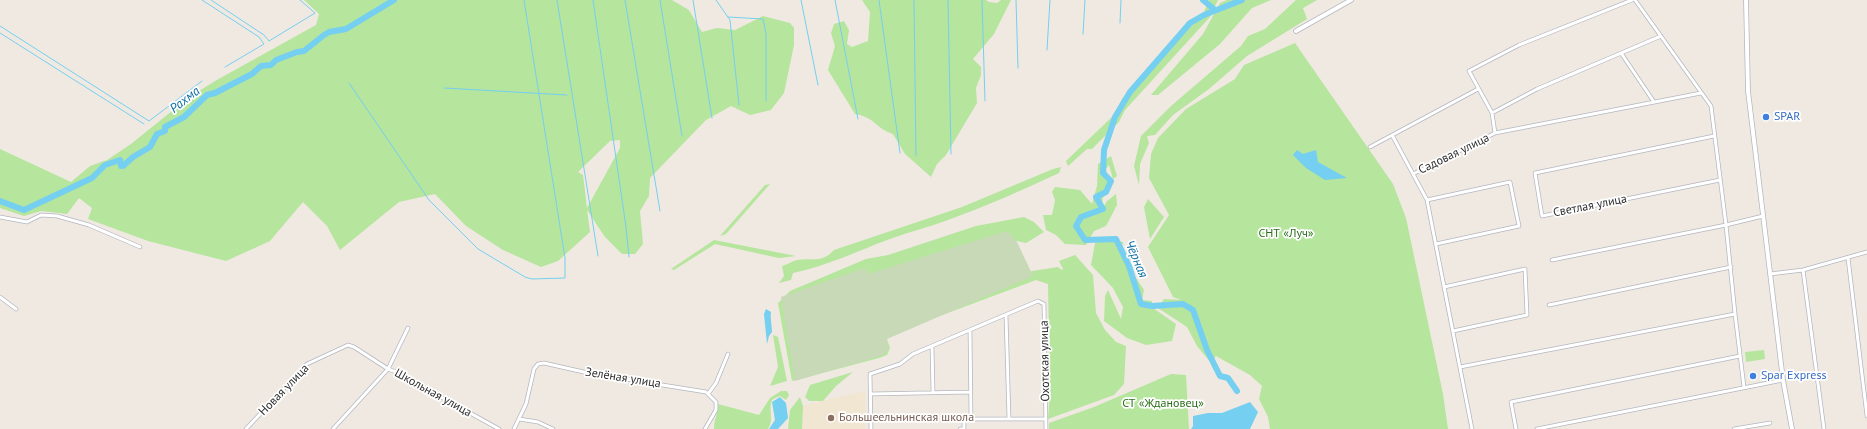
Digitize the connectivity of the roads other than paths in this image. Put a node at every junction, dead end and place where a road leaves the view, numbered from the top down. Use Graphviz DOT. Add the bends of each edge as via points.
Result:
graph roads {
  1 [pos="1351,0"];
  2 [pos="1633,0"];
  3 [pos="1746,0"];
  4 [pos="1296,31"];
  5 [pos="1661,36"];
  6 [pos="1621,53"];
  7 [pos="1478,90"];
  8 [pos="1701,93"];
  9 [pos="1654,102"];
  10 [pos="1492,113"];
  11 [pos="1495,133"];
  12 [pos="1392,134"];
  13 [pos="1714,136"];
  14 [pos="1370,147"];
  15 [pos="1413,174"];
  16 [pos="1720,180"];
  17 [pos="1427,200"];
  18 [pos="1763,216"];
  19 [pos="0,217"];
  20 [pos="1726,225"];
  21 [pos="1436,244"];
  22 [pos="140,247"];
  23 [pos="1867,252"];
  24 [pos="1848,258"];
  25 [pos="1552,260"];
  26 [pos="1731,267"];
  27 [pos="1803,270"];
  28 [pos="1770,274"];
  29 [pos="1444,287"];
  30 [pos="0,297"];
  31 [pos="1549,305"];
  32 [pos="16,309"];
  33 [pos="1734,314"];
  34 [pos="1006,315"];
  35 [pos="408,328"];
  36 [pos="970,330"];
  37 [pos="1453,331"];
  38 [pos="932,346"];
  39 [pos="728,354"];
  40 [pos="1740,356"];
  41 [pos="1460,367"];
  42 [pos="388,369"];
  43 [pos="1784,380"];
  44 [pos="1744,387"];
  45 [pos="933,392"];
  46 [pos="970,392"];
  47 [pos="709,394"];
  48 [pos="870,394"];
  49 [pos="1867,416"];
  50 [pos="519,419"];
  51 [pos="971,419"];
  52 [pos="1009,419"];
  53 [pos="1046,419"];
  54 [pos="1770,423"];
  55 [pos="1748,428"];
  56 [pos="246,429"];
  57 [pos="333,429"];
  58 [pos="499,429"];
  59 [pos="514,429"];
  60 [pos="553,429"];
  61 [pos="706,429"];
  62 [pos="871,429"];
  63 [pos="960,429"];
  64 [pos="964,429"];
  65 [pos="1046,429"];
  66 [pos="1472,429"];
  67 [pos="1516,429"];
  68 [pos="1538,429"];
  69 [pos="1734,429"];
  70 [pos="1792,429"];
  71 [pos="1824,429"];
  1 -- 4 [label="street"];
  2 -- 5 [label="street"];
  2 -- 7 [label="street" via="1519,45 1469,71"];
  3 -- 18 [label="street" via="1747,84"];
  5 -- 6 [label="street"];
  5 -- 8 [label="street"];
  6 -- 9 [label="street"];
  6 -- 10 [label="street" via="1537,89"];
  7 -- 10 [label="street"];
  7 -- 12 [label="street"];
  8 -- 9 [label="street"];
  8 -- 13 [label="street" via="1710,106"];
  9 -- 11 [label="street"];
  10 -- 11 [label="street"];
  11 -- 15 [label="street, Садовая улица"];
  12 -- 14 [label="street"];
  12 -- 15 [label="street, Садовая улица"];
  13 -- 16 [label="street"];
  13 -- 16 [label="street, Светлая улица" via="1535,173 1542,216"];
  15 -- 17 [label="street, Садовая улица"];
  16 -- 20 [label="street"];
  17 -- 21 [label="street, Садовая улица"];
  17 -- 21 [label="street" via="1510,182 1519,226"];
  18 -- 20 [label="street"];
  18 -- 28 [label="street"];
  19 -- 22 [label="street" via="27,222 41,215 57,216"];
  20 -- 25 [label="street"];
  20 -- 26 [label="street"];
  21 -- 29 [label="street, Садовая улица"];
  23 -- 24 [label="street"];
  24 -- 27 [label="street"];
  24 -- 49 [label="street"];
  26 -- 31 [label="street"];
  26 -- 33 [label="street"];
  27 -- 28 [label="street"];
  27 -- 71 [label="street"];
  28 -- 43 [label="street"];
  29 -- 37 [label="street, Садовая улица"];
  29 -- 37 [label="street" via="1525,269 1527,315"];
  30 -- 32 [label="street"];
  33 -- 40 [label="street"];
  33 -- 41 [label="street"];
  34 -- 36 [label="street"];
  34 -- 52 [label="street"];
  34 -- 53 [label="street, Охотская улица" via="1038,301 1044,304"];
  35 -- 42 [label="street"];
  36 -- 38 [label="street"];
  36 -- 46 [label="street"];
  37 -- 41 [label="street, Садовая улица"];
  38 -- 45 [label="street"];
  38 -- 48 [label="street" via="913,354 900,364 870,374"];
  39 -- 47 [label="street"];
  40 -- 44 [label="street"];
  40 -- 67 [label="street" via="1511,402"];
  41 -- 66 [label="street, Садовая улица"];
  42 -- 56 [label="street, Новая улица" via="352,346 342,347 307,364"];
  42 -- 57 [label="street"];
  42 -- 58 [label="street, Школьная улица"];
  43 -- 44 [label="street"];
  43 -- 70 [label="street"];
  44 -- 68 [label="street"];
  45 -- 46 [label="street"];
  45 -- 48 [label="street"];
  46 -- 51 [label="street"];
  47 -- 50 [label="street, Зелёная улица" via="540,363 536,366 526,404"];
  47 -- 61 [label="street" via="716,402 716,410"];
  48 -- 62 [label="street"];
  50 -- 59 [label="street"];
  50 -- 60 [label="street" via="538,422"];
  51 -- 52 [label="street"];
  51 -- 64 [label="street" via="964,419"];
  52 -- 53 [label="street"];
  53 -- 65 [label="street, Охотская улица"];
  54 -- 55 [label="street"];
  55 -- 69 [label="street"];
  63 -- 64 [label="street"];
}
